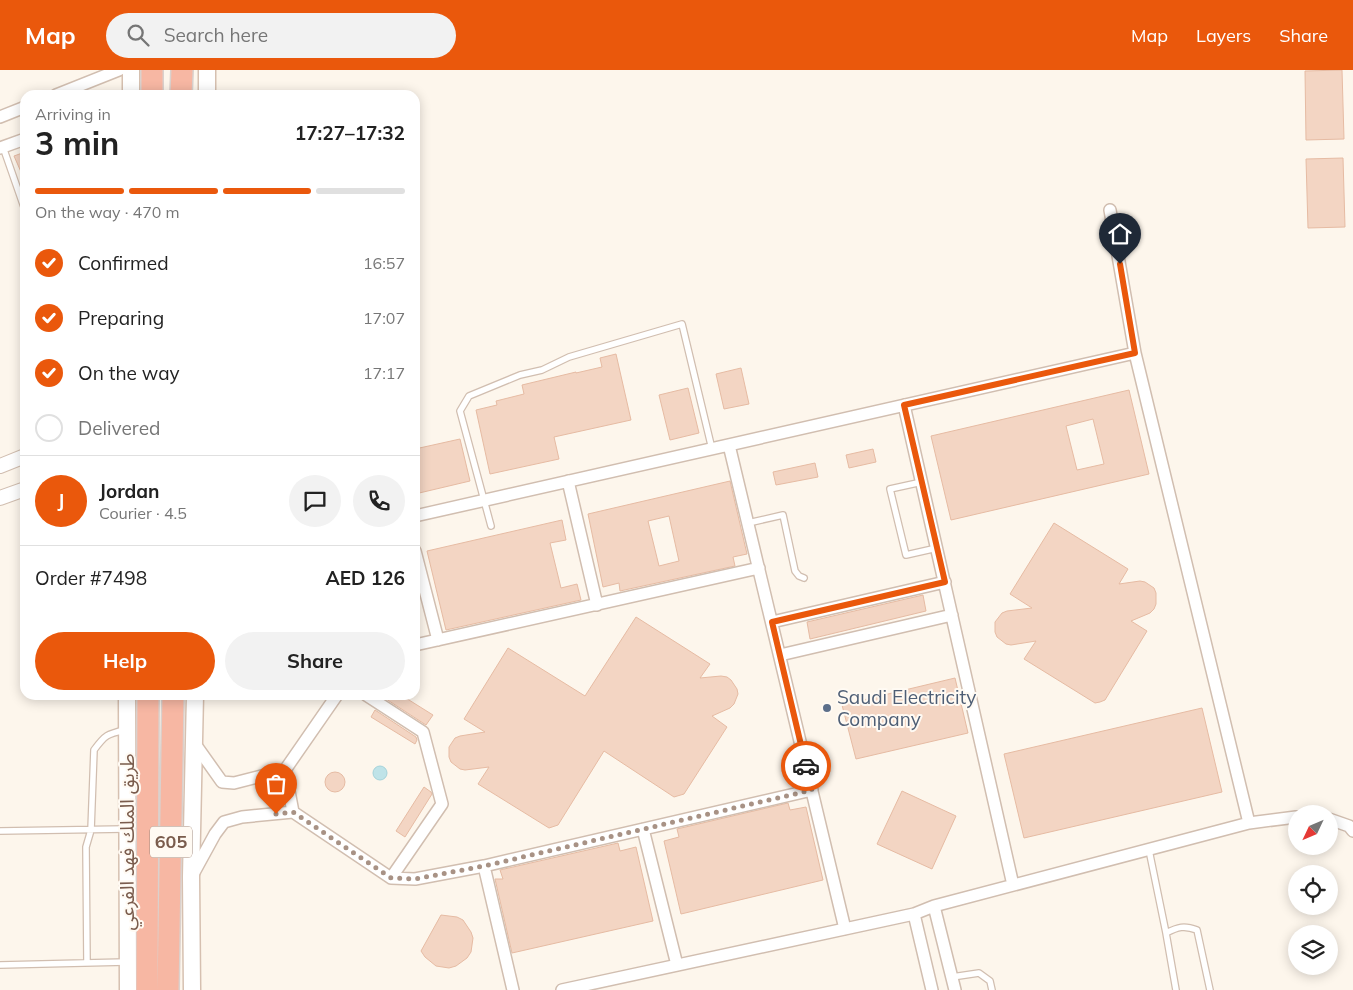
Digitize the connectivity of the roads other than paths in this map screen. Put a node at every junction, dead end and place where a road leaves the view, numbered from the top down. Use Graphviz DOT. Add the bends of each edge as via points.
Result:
graph roads {
  1 [pos="118,70"];
  2 [pos="131,70"];
  3 [pos="152,70"];
  4 [pos="182,70"];
  5 [pos="207,70"];
  6 [pos="68,90"];
  7 [pos="131,90"];
  8 [pos="152,90"];
  9 [pos="181,90"];
  10 [pos="206,90"];
  11 [pos="20,109"];
  12 [pos="0,117"];
  13 [pos="20,141"];
  14 [pos="1,148"];
  15 [pos="20,197"];
  16 [pos="1110,210"];
  17 [pos="1135,353"];
  18 [pos="904,405"];
  19 [pos="729,445"];
  20 [pos="712,449"];
  21 [pos="20,458"];
  22 [pos="0,466"];
  23 [pos="568,481"];
  24 [pos="922,482"];
  25 [pos="20,491"];
  26 [pos="0,498"];
  27 [pos="484,500"];
  28 [pos="420,515"];
  29 [pos="748,523"];
  30 [pos="491,526"];
  31 [pos="937,548"];
  32 [pos="759,568"];
  33 [pos="420,570"];
  34 [pos="804,578"];
  35 [pos="945,582"];
  36 [pos="597,605"];
  37 [pos="952,615"];
  38 [pos="772,622"];
  39 [pos="438,640"];
  40 [pos="420,644"];
  41 [pos="780,655"];
  42 [pos="127,700"];
  43 [pos="148,700"];
  44 [pos="173,700"];
  45 [pos="195,700"];
  46 [pos="334,700"];
  47 [pos="374,700"];
  48 [pos="127,729"];
  49 [pos="195,744"];
  50 [pos="285,770"];
  51 [pos="812,790"];
  52 [pos="293,812"];
  53 [pos="1288,818"];
  54 [pos="1338,822"];
  55 [pos="1249,823"];
  56 [pos="127,829"];
  57 [pos="643,829"];
  58 [pos="91,830"];
  59 [pos="0,831"];
  60 [pos="1353,832"];
  61 [pos="1149,850"];
  62 [pos="484,866"];
  63 [pos="191,877"];
  64 [pos="391,878"];
  65 [pos="1013,886"];
  66 [pos="934,906"];
  67 [pos="914,914"];
  68 [pos="846,929"];
  69 [pos="1166,933"];
  70 [pos="128,962"];
  71 [pos="87,963"];
  72 [pos="0,965"];
  73 [pos="677,965"];
  74 [pos="952,978"];
  75 [pos="128,990"];
  76 [pos="147,990"];
  77 [pos="168,990"];
  78 [pos="192,990"];
  79 [pos="513,990"];
  80 [pos="562,990"];
  81 [pos="932,990"];
  82 [pos="955,990"];
  83 [pos="992,990"];
  84 [pos="1176,990"];
  85 [pos="1210,990"];
  1 -- 6 [label="street"];
  2 -- 7 [label="main road"];
  3 -- 8 [label="highway"];
  4 -- 9 [label="highway"];
  5 -- 10 [label="main road"];
  11 -- 12 [label="street"];
  13 -- 14 [label="street"];
  14 -- 15 [label="lane"];
  16 -- 17 [label="street"];
  17 -- 18 [label="street"];
  17 -- 55 [label="street"];
  18 -- 19 [label="street"];
  18 -- 24 [label="street"];
  19 -- 20 [label="street"];
  19 -- 29 [label="street"];
  20 -- 23 [label="street"];
  20 -- 27 [label="lane" via="682,324 569,356 542,370 520,374 469,396 460,412"];
  21 -- 22 [label="street"];
  23 -- 27 [label="street"];
  23 -- 36 [label="street"];
  24 -- 31 [label="street"];
  24 -- 31 [label="lane" via="890,489 906,555"];
  25 -- 26 [label="street"];
  27 -- 28 [label="street"];
  27 -- 30 [label="lane"];
  29 -- 32 [label="street"];
  29 -- 34 [label="lane" via="783,515 795,571"];
  31 -- 35 [label="street"];
  32 -- 36 [label="street"];
  32 -- 38 [label="street"];
  33 -- 39 [label="street"];
  35 -- 37 [label="street"];
  35 -- 38 [label="street"];
  36 -- 39 [label="street"];
  37 -- 41 [label="street"];
  37 -- 65 [label="street"];
  38 -- 41 [label="street"];
  39 -- 40 [label="street"];
  41 -- 51 [label="street"];
  42 -- 48 [label="main road, طريق الملك فهد الفرعي"];
  43 -- 76 [label="highway, 605"];
  44 -- 77 [label="highway, 605"];
  45 -- 49 [label="main road"];
  46 -- 50 [label="street"];
  47 -- 64 [label="street" via="423,732 442,804"];
  48 -- 56 [label="main road, طريق الملك فهد الفرعي"];
  48 -- 58 [label="lane" via="109,734 94,750"];
  49 -- 50 [label="street" via="222,782 234,783"];
  49 -- 63 [label="main road"];
  50 -- 52 [label="street"];
  51 -- 57 [label="street"];
  51 -- 68 [label="street"];
  52 -- 63 [label="street" via="224,822"];
  52 -- 64 [label="street"];
  53 -- 55 [label="street"];
  54 -- 60 [label="street" via="1349,826"];
  55 -- 61 [label="street"];
  56 -- 58 [label="lane"];
  56 -- 70 [label="main road, طريق الملك فهد الفرعي"];
  57 -- 62 [label="street"];
  57 -- 73 [label="street"];
  58 -- 59 [label="lane"];
  58 -- 71 [label="lane" via="86,847"];
  61 -- 65 [label="street"];
  61 -- 69 [label="lane"];
  62 -- 64 [label="street" via="415,879"];
  62 -- 79 [label="street"];
  63 -- 78 [label="main road"];
  65 -- 66 [label="street"];
  66 -- 67 [label="street"];
  66 -- 74 [label="street"];
  67 -- 68 [label="street"];
  67 -- 81 [label="street"];
  68 -- 73 [label="street"];
  69 -- 84 [label="lane"];
  69 -- 85 [label="lane" via="1186,926 1197,930"];
  70 -- 71 [label="lane"];
  70 -- 75 [label="main road, طريق الملك فهد الفرعي"];
  71 -- 72 [label="lane"];
  73 -- 80 [label="street"];
  74 -- 82 [label="street"];
  74 -- 83 [label="lane" via="979,973 990,981"];
}
